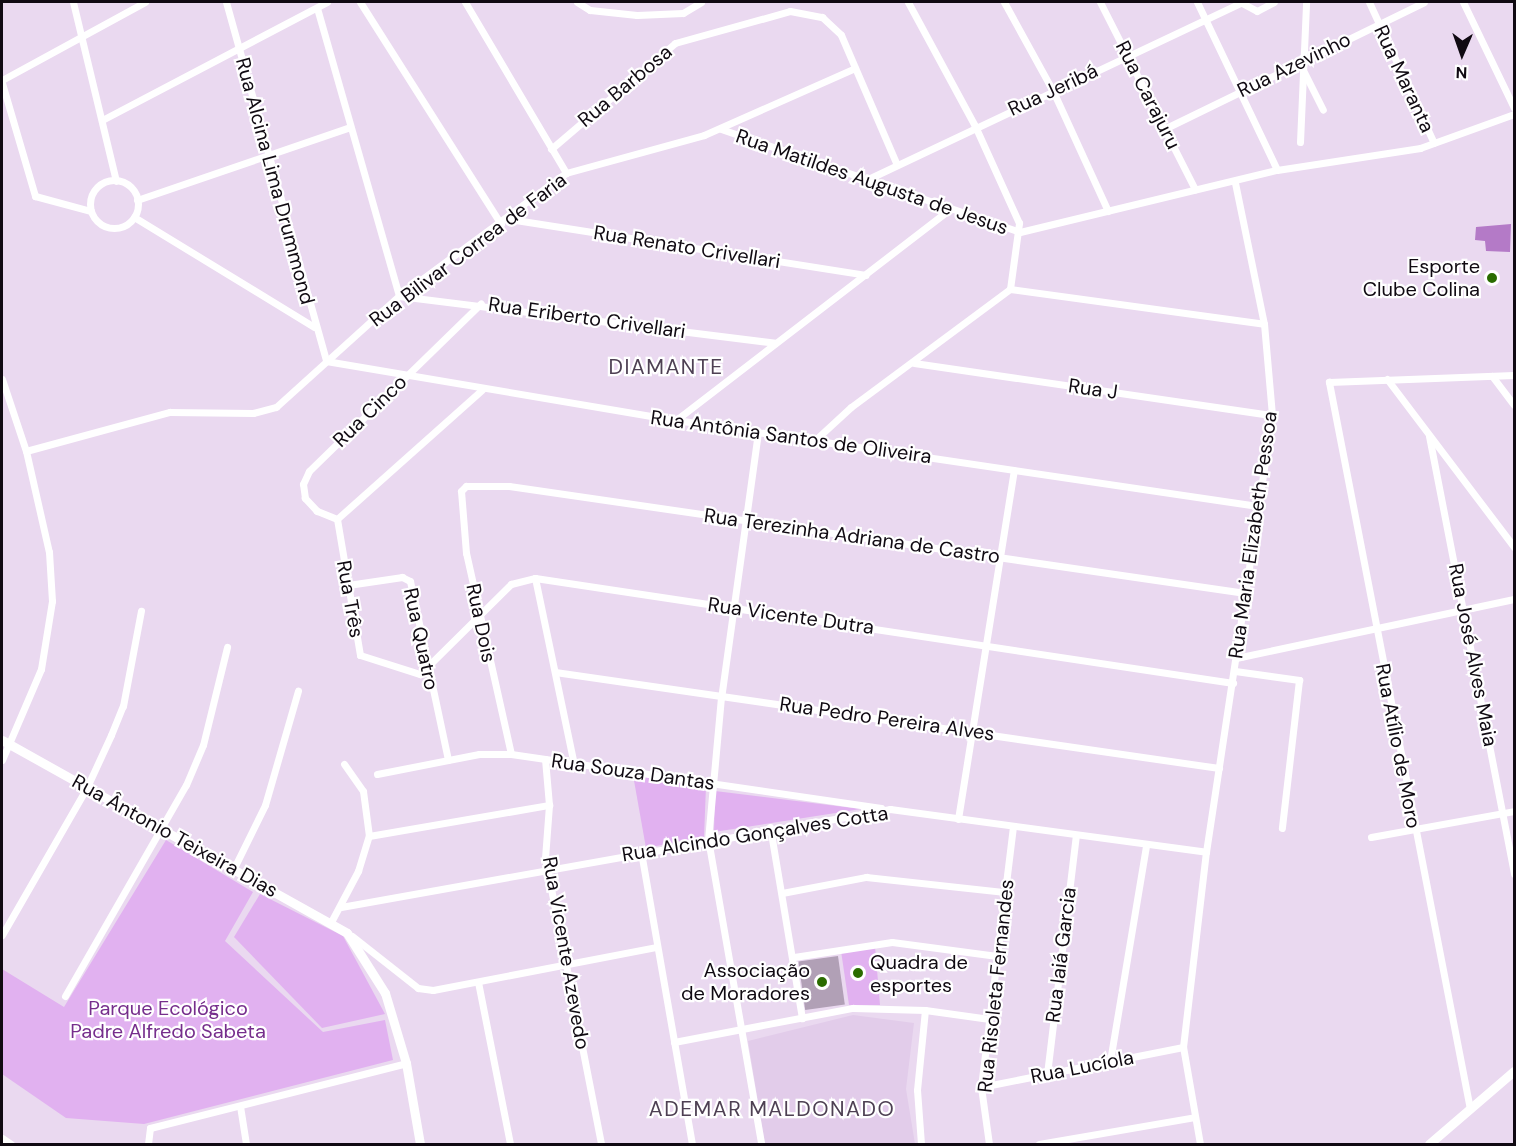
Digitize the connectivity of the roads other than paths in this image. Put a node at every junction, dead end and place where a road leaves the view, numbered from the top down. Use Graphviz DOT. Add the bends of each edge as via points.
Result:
graph roads {
  1 [pos="73,2"];
  2 [pos="145,2"];
  3 [pos="226,2"];
  4 [pos="327,2"];
  5 [pos="360,2"];
  6 [pos="465,2"];
  7 [pos="577,2"];
  8 [pos="701,2"];
  9 [pos="908,2"];
  10 [pos="1004,2"];
  11 [pos="1100,2"];
  12 [pos="1197,2"];
  13 [pos="1241,2"];
  14 [pos="1274,2"];
  15 [pos="1306,2"];
  16 [pos="1369,2"];
  17 [pos="1424,2"];
  18 [pos="1463,2"];
  19 [pos="317,8"];
  20 [pos="1205,18"];
  21 [pos="1379,23"];
  22 [pos="82,36"];
  23 [pos="240,48"];
  24 [pos="1129,55"];
  25 [pos="1303,62"];
  26 [pos="855,69"];
  27 [pos="1304,71"];
  28 [pos="2,81"];
  29 [pos="1242,91"];
  30 [pos="1053,92"];
  31 [pos="1515,108"];
  32 [pos="1323,110"];
  33 [pos="1515,114"];
  34 [pos="104,119"];
  35 [pos="975,126"];
  36 [pos="350,127"];
  37 [pos="721,129"];
  38 [pos="1164,129"];
  39 [pos="1299,142"];
  40 [pos="1434,143"];
  41 [pos="551,149"];
  42 [pos="270,154"];
  43 [pos="896,163"];
  44 [pos="1278,170"];
  45 [pos="566,174"];
  46 [pos="866,180"];
  47 [pos="116,181"];
  48 [pos="1235,183"];
  49 [pos="1196,189"];
  50 [pos="138,200"];
  51 [pos="949,210"];
  52 [pos="91,211"];
  53 [pos="1108,211"];
  54 [pos="134,218"];
  55 [pos="509,219"];
  56 [pos="501,224"];
  57 [pos="1020,232"];
  58 [pos="866,275"];
  59 [pos="1010,289"];
  60 [pos="399,296"];
  61 [pos="481,303"];
  62 [pos="1264,324"];
  63 [pos="314,327"];
  64 [pos="774,343"];
  65 [pos="326,361"];
  66 [pos="914,363"];
  67 [pos="1515,375"];
  68 [pos="405,376"];
  69 [pos="1492,376"];
  70 [pos="2,379"];
  71 [pos="1387,380"];
  72 [pos="482,390"];
  73 [pos="1515,405"];
  74 [pos="1272,415"];
  75 [pos="676,420"];
  76 [pos="758,432"];
  77 [pos="1429,436"];
  78 [pos="814,441"];
  79 [pos="26,451"];
  80 [pos="1014,470"];
  81 [pos="460,491"];
  82 [pos="1258,506"];
  83 [pos="337,519"];
  84 [pos="745,520"];
  85 [pos="1515,547"];
  86 [pos="999,557"];
  87 [pos="535,578"];
  88 [pos="348,585"];
  89 [pos="1245,593"];
  90 [pos="1515,599"];
  91 [pos="733,608"];
  92 [pos="1466,608"];
  93 [pos="141,611"];
  94 [pos="479,616"];
  95 [pos="1375,627"];
  96 [pos="986,645"];
  97 [pos="227,647"];
  98 [pos="1236,658"];
  99 [pos="1234,671"];
  100 [pos="555,672"];
  101 [pos="426,673"];
  102 [pos="1233,683"];
  103 [pos="298,691"];
  104 [pos="720,697"];
  105 [pos="974,730"];
  106 [pos="6,742"];
  107 [pos="511,754"];
  108 [pos="545,759"];
  109 [pos="2,760"];
  110 [pos="448,760"];
  111 [pos="344,764"];
  112 [pos="574,764"];
  113 [pos="1219,768"];
  114 [pos="377,774"];
  115 [pos="710,783"];
  116 [pos="87,787"];
  117 [pos="549,805"];
  118 [pos="890,809"];
  119 [pos="1515,811"];
  120 [pos="1503,813"];
  121 [pos="958,819"];
  122 [pos="771,827"];
  123 [pos="1014,828"];
  124 [pos="1282,828"];
  125 [pos="162,830"];
  126 [pos="1415,830"];
  127 [pos="369,836"];
  128 [pos="1076,836"];
  129 [pos="1371,837"];
  130 [pos="708,839"];
  131 [pos="1146,846"];
  132 [pos="641,852"];
  133 [pos="1206,852"];
  134 [pos="234,868"];
  135 [pos="547,868"];
  136 [pos="1515,874"];
  137 [pos="1005,892"];
  138 [pos="782,893"];
  139 [pos="340,907"];
  140 [pos="331,922"];
  141 [pos="347,933"];
  142 [pos="2,935"];
  143 [pos="657,947"];
  144 [pos="997,956"];
  145 [pos="794,957"];
  146 [pos="568,965"];
  147 [pos="478,982"];
  148 [pos="65,996"];
  149 [pos="925,1010"];
  150 [pos="802,1018"];
  151 [pos="989,1019"];
  152 [pos="741,1029"];
  153 [pos="674,1042"];
  154 [pos="1183,1047"];
  155 [pos="1110,1061"];
  156 [pos="406,1063"];
  157 [pos="1515,1071"];
  158 [pos="1047,1074"];
  159 [pos="981,1087"];
  160 [pos="240,1106"];
  161 [pos="1470,1109"];
  162 [pos="1195,1117"];
  163 [pos="2,1138"];
  164 [pos="11,1144"];
  165 [pos="148,1144"];
  166 [pos="246,1144"];
  167 [pos="420,1144"];
  168 [pos="510,1144"];
  169 [pos="601,1144"];
  170 [pos="693,1144"];
  171 [pos="761,1144"];
  172 [pos="921,1144"];
  173 [pos="990,1144"];
  174 [pos="1039,1144"];
  175 [pos="1200,1144"];
  176 [pos="1429,1144"];
  1 -- 22 [label="street"];
  2 -- 22 [label="street"];
  3 -- 23 [label="street, Rua Alcina Lima Drummond"];
  4 -- 19 [label="street"];
  5 -- 56 [label="street"];
  6 -- 41 [label="street"];
  7 -- 8 [label="street" via="590,10 614,14 676,14"];
  9 -- 35 [label="street"];
  10 -- 30 [label="street"];
  11 -- 24 [label="street, Rua Carajuru"];
  12 -- 20 [label="street"];
  13 -- 14 [label="street" via="1257,11"];
  13 -- 20 [label="street, Rua Jeribá"];
  15 -- 25 [label="street"];
  16 -- 21 [label="street, Rua Maranta"];
  17 -- 21 [label="street, Rua Azevinho"];
  18 -- 31 [label="street"];
  19 -- 23 [label="street"];
  19 -- 36 [label="street"];
  20 -- 24 [label="street, Rua Jeribá"];
  20 -- 29 [label="street"];
  21 -- 25 [label="street, Rua Azevinho"];
  21 -- 40 [label="street, Rua Maranta"];
  22 -- 28 [label="street"];
  22 -- 34 [label="street"];
  23 -- 34 [label="street"];
  23 -- 42 [label="street, Rua Alcina Lima Drummond"];
  24 -- 30 [label="street, Rua Jeribá"];
  24 -- 38 [label="street, Rua Carajuru"];
  25 -- 27 [label="street"];
  25 -- 29 [label="street, Rua Azevinho"];
  26 -- 37 [label="street, Rua Bilivar Correa de Faria"];
  26 -- 41 [label="street, Rua Barbosa" via="841,35 827,21 808,12 772,14 675,44"];
  26 -- 43 [label="street, Rua Barbosa"];
  27 -- 32 [label="street"];
  27 -- 39 [label="street"];
  28 -- 52 [label="street" via="35,196"];
  29 -- 38 [label="street, Rua Azevinho"];
  29 -- 44 [label="street"];
  30 -- 35 [label="street, Rua Jeribá"];
  30 -- 53 [label="street"];
  33 -- 40 [label="street, Rua Maranta"];
  34 -- 47 [label="street"];
  35 -- 43 [label="street, Rua Jeribá"];
  35 -- 57 [label="street"];
  36 -- 42 [label="street"];
  36 -- 60 [label="street"];
  37 -- 45 [label="street, Rua Bilivar Correa de Faria"];
  37 -- 46 [label="street, Rua Matildes Augusta de Jesus"];
  38 -- 49 [label="street, Rua Carajuru"];
  40 -- 44 [label="street, Rua Matildes Augusta de Jesus"];
  41 -- 45 [label="street"];
  42 -- 50 [label="street"];
  42 -- 63 [label="street, Rua Alcina Lima Drummond"];
  43 -- 46 [label="street, Rua Jeribá"];
  44 -- 48 [label="street, Rua Matildes Augusta de Jesus"];
  45 -- 55 [label="street, Rua Bilivar Correa de Faria"];
  46 -- 51 [label="street, Rua Matildes Augusta de Jesus"];
  47 -- 50 [label="street" via="130,187"];
  47 -- 52 [label="street" via="95,189"];
  48 -- 49 [label="street, Rua Matildes Augusta de Jesus"];
  48 -- 62 [label="street, Rua Maria Elizabeth Pessoa"];
  49 -- 53 [label="street, Rua Matildes Augusta de Jesus"];
  50 -- 54 [label="street"];
  51 -- 57 [label="street, Rua Matildes Augusta de Jesus"];
  51 -- 58 [label="street"];
  52 -- 54 [label="street" via="107,227 122,227"];
  53 -- 57 [label="street, Rua Matildes Augusta de Jesus"];
  54 -- 63 [label="street"];
  55 -- 56 [label="street, Rua Bilivar Correa de Faria"];
  55 -- 58 [label="street, Rua Renato Crivellari"];
  56 -- 60 [label="street, Rua Bilivar Correa de Faria"];
  57 -- 59 [label="street"];
  58 -- 64 [label="street"];
  59 -- 62 [label="street"];
  59 -- 66 [label="street"];
  60 -- 61 [label="street, Rua Eriberto Crivellari"];
  60 -- 65 [label="street, Rua Bilivar Correa de Faria"];
  61 -- 64 [label="street, Rua Eriberto Crivellari"];
  61 -- 68 [label="street, Rua Cinco"];
  62 -- 74 [label="street, Rua Maria Elizabeth Pessoa"];
  63 -- 65 [label="street, Rua Alcina Lima Drummond"];
  64 -- 75 [label="street"];
  65 -- 68 [label="street, Rua Antônia Santos de Oliveira"];
  65 -- 79 [label="street, Rua Bilivar Correa de Faria" via="265,412 170,412 103,425"];
  66 -- 74 [label="street, Rua J"];
  66 -- 78 [label="street" via="851,407"];
  67 -- 69 [label="street"];
  68 -- 72 [label="street, Rua Antônia Santos de Oliveira"];
  68 -- 83 [label="street, Rua Cinco" via="320,460 303,484 305,498 317,511"];
  69 -- 71 [label="street"];
  69 -- 73 [label="street"];
  70 -- 79 [label="street"];
  71 -- 77 [label="street"];
  71 -- 95 [label="street, Rua Atílio de Moro" via="1329,382"];
  72 -- 75 [label="street, Rua Antônia Santos de Oliveira"];
  72 -- 83 [label="street"];
  74 -- 82 [label="street, Rua Maria Elizabeth Pessoa"];
  75 -- 76 [label="street, Rua Antônia Santos de Oliveira"];
  76 -- 78 [label="street, Rua Antônia Santos de Oliveira"];
  76 -- 84 [label="street"];
  77 -- 85 [label="street"];
  77 -- 92 [label="street, Rua José Alves Maia"];
  78 -- 80 [label="street, Rua Antônia Santos de Oliveira"];
  79 -- 106 [label="street" via="49,552 52,601 41,669"];
  80 -- 82 [label="street, Rua Antônia Santos de Oliveira"];
  80 -- 86 [label="street"];
  81 -- 84 [label="street, Rua Terezinha Adriana de Castro" via="473,485 509,486"];
  81 -- 94 [label="street, Rua Dois" via="466,553"];
  82 -- 89 [label="street, Rua Maria Elizabeth Pessoa"];
  83 -- 88 [label="street, Rua Três"];
  84 -- 86 [label="street, Rua Terezinha Adriana de Castro"];
  84 -- 91 [label="street"];
  86 -- 89 [label="street, Rua Terezinha Adriana de Castro"];
  86 -- 96 [label="street"];
  87 -- 91 [label="street, Rua Vicente Dutra"];
  87 -- 94 [label="street" via="511,584"];
  87 -- 100 [label="street"];
  88 -- 101 [label="street, Rua Três" via="360,655"];
  88 -- 101 [label="street, Rua Quatro" via="402,577 410,581"];
  89 -- 98 [label="street, Rua Maria Elizabeth Pessoa"];
  90 -- 92 [label="street"];
  91 -- 96 [label="street, Rua Vicente Dutra"];
  91 -- 104 [label="street"];
  92 -- 95 [label="street"];
  92 -- 120 [label="street, Rua José Alves Maia"];
  93 -- 116 [label="street" via="123,706"];
  94 -- 101 [label="street"];
  94 -- 107 [label="street, Rua Dois"];
  95 -- 98 [label="street"];
  95 -- 126 [label="street, Rua Atílio de Moro"];
  96 -- 102 [label="street, Rua Vicente Dutra"];
  96 -- 105 [label="street"];
  97 -- 125 [label="street" via="203,745"];
  98 -- 99 [label="street, Rua Maria Elizabeth Pessoa"];
  99 -- 102 [label="street, Rua Maria Elizabeth Pessoa"];
  99 -- 124 [label="street" via="1299,680"];
  100 -- 104 [label="street, Rua Pedro Pereira Alves"];
  100 -- 112 [label="street"];
  101 -- 110 [label="street, Rua Quatro"];
  102 -- 113 [label="street, Rua Maria Elizabeth Pessoa"];
  103 -- 134 [label="street" via="264,805"];
  104 -- 105 [label="street, Rua Pedro Pereira Alves"];
  104 -- 115 [label="street"];
  105 -- 113 [label="street, Rua Pedro Pereira Alves"];
  105 -- 121 [label="street"];
  106 -- 109 [label="street"];
  106 -- 116 [label="main road, Rua Ântonio Teixeira Dias"];
  107 -- 108 [label="street, Rua Souza Dantas"];
  107 -- 110 [label="street, Rua Souza Dantas"];
  108 -- 112 [label="street, Rua Souza Dantas"];
  108 -- 117 [label="street, Rua Vicente Azevedo"];
  110 -- 114 [label="street, Rua Souza Dantas"];
  111 -- 127 [label="street" via="363,790"];
  112 -- 115 [label="street, Rua Souza Dantas"];
  113 -- 133 [label="street, Rua Maria Elizabeth Pessoa"];
  115 -- 118 [label="street, Rua Souza Dantas"];
  115 -- 130 [label="street"];
  116 -- 125 [label="main road, Rua Ântonio Teixeira Dias"];
  116 -- 142 [label="street"];
  117 -- 127 [label="street"];
  117 -- 135 [label="street, Rua Vicente Azevedo"];
  118 -- 121 [label="street, Rua Alcindo Gonçalves Cotta"];
  118 -- 122 [label="street, Rua Alcindo Gonçalves Cotta"];
  119 -- 120 [label="street"];
  120 -- 126 [label="street"];
  120 -- 136 [label="street, Rua José Alves Maia"];
  121 -- 123 [label="street, Rua Alcindo Gonçalves Cotta"];
  122 -- 130 [label="street, Rua Alcindo Gonçalves Cotta"];
  122 -- 138 [label="street"];
  123 -- 128 [label="street, Rua Alcindo Gonçalves Cotta"];
  123 -- 137 [label="street, Rua Risoleta Fernandes"];
  125 -- 134 [label="main road, Rua Ântonio Teixeira Dias"];
  125 -- 148 [label="street"];
  126 -- 129 [label="street"];
  126 -- 161 [label="street, Rua Atílio de Moro"];
  127 -- 139 [label="street"];
  128 -- 131 [label="street, Rua Alcindo Gonçalves Cotta"];
  128 -- 158 [label="street, Rua Iaiá Garcia"];
  130 -- 132 [label="street, Rua Alcindo Gonçalves Cotta"];
  130 -- 152 [label="street"];
  131 -- 133 [label="street, Rua Alcindo Gonçalves Cotta"];
  131 -- 155 [label="street"];
  132 -- 135 [label="street, Rua Alcindo Gonçalves Cotta"];
  132 -- 143 [label="street"];
  133 -- 154 [label="street, Rua Maria Elizabeth Pessoa"];
  134 -- 140 [label="main road, Rua Ântonio Teixeira Dias"];
  135 -- 139 [label="street, Rua Alcindo Gonçalves Cotta"];
  135 -- 146 [label="street, Rua Vicente Azevedo"];
  137 -- 138 [label="street" via="866,877"];
  137 -- 144 [label="street, Rua Risoleta Fernandes"];
  138 -- 145 [label="street"];
  139 -- 140 [label="street"];
  140 -- 141 [label="main road, Rua Ântonio Teixeira Dias"];
  141 -- 147 [label="street" via="418,988 433,990"];
  141 -- 156 [label="main road" via="385,993"];
  143 -- 146 [label="street"];
  143 -- 153 [label="street"];
  144 -- 145 [label="street" via="892,942"];
  144 -- 151 [label="street, Rua Risoleta Fernandes"];
  145 -- 150 [label="street"];
  146 -- 147 [label="street"];
  146 -- 169 [label="street, Rua Vicente Azevedo"];
  147 -- 168 [label="street"];
  149 -- 150 [label="street" via="853,1008"];
  149 -- 151 [label="street"];
  149 -- 172 [label="street" via="917,1089"];
  150 -- 152 [label="street"];
  151 -- 159 [label="street, Rua Risoleta Fernandes"];
  152 -- 153 [label="street"];
  152 -- 171 [label="street"];
  153 -- 170 [label="street"];
  154 -- 155 [label="street, Rua Lucíola"];
  154 -- 162 [label="street, Rua Maria Elizabeth Pessoa"];
  155 -- 158 [label="street, Rua Lucíola"];
  156 -- 160 [label="street"];
  156 -- 167 [label="main road"];
  157 -- 161 [label="main road"];
  158 -- 159 [label="street, Rua Lucíola"];
  159 -- 173 [label="street, Rua Risoleta Fernandes"];
  160 -- 165 [label="street" via="150,1128"];
  160 -- 166 [label="street"];
  161 -- 176 [label="main road"];
  162 -- 174 [label="street"];
  162 -- 175 [label="street, Rua Maria Elizabeth Pessoa"];
  163 -- 164 [label="street"];
}
